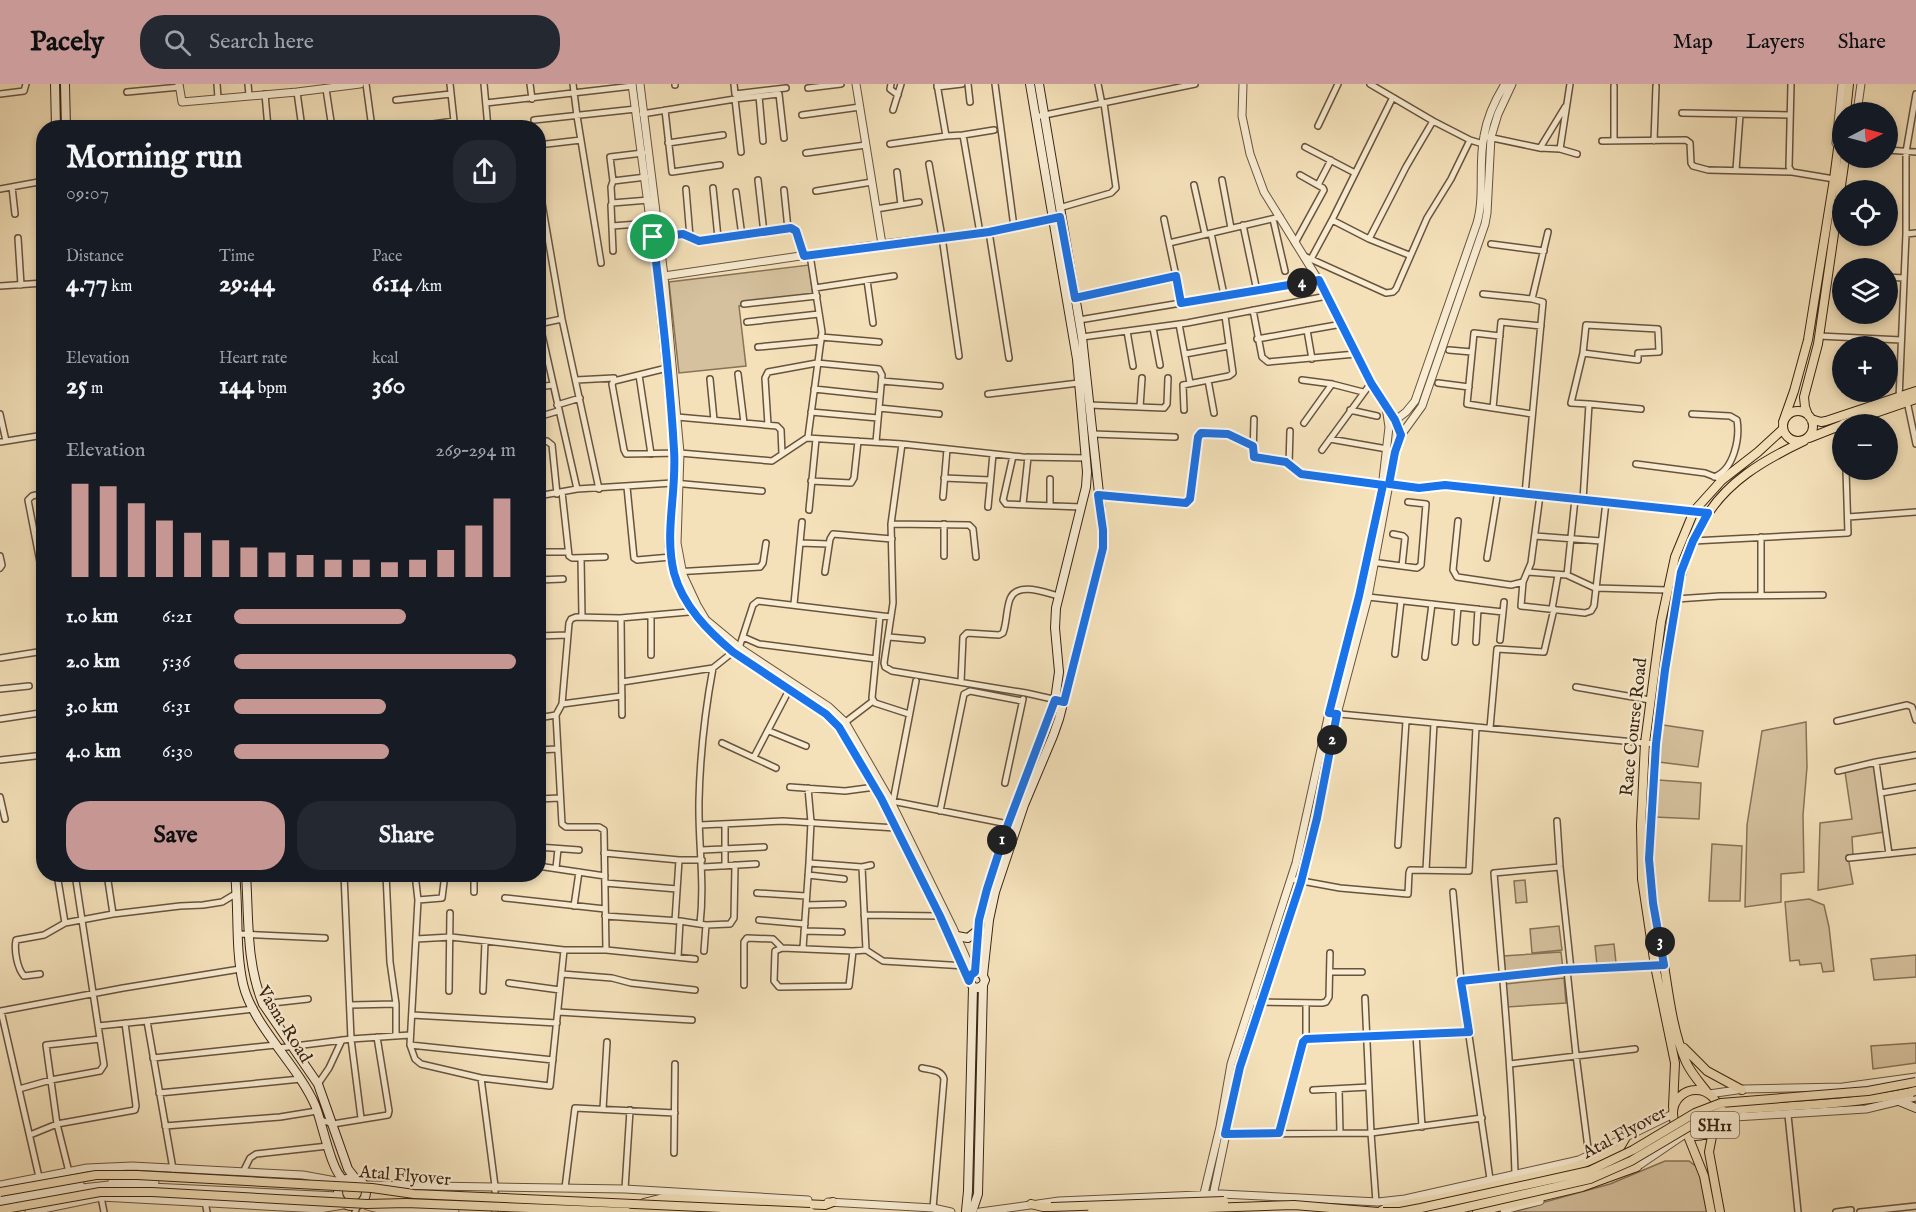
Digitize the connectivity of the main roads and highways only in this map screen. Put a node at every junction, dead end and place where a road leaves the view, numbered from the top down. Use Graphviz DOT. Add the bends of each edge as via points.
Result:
graph roads {
  1 [pos="55,84"];
  2 [pos="65,84"];
  3 [pos="1030,84"];
  4 [pos="1038,84"];
  5 [pos="1850,84"];
  6 [pos="1847,102"];
  7 [pos="56,120"];
  8 [pos="66,120"];
  9 [pos="1835,168"];
  10 [pos="1844,168"];
  11 [pos="1056,218"];
  12 [pos="1916,391"];
  13 [pos="1916,399"];
  14 [pos="1902,400"];
  15 [pos="1866,414"];
  16 [pos="1810,417"];
  17 [pos="1832,423"];
  18 [pos="1783,425"];
  19 [pos="1832,428"];
  20 [pos="1806,439"];
  21 [pos="1091,458"];
  22 [pos="1060,701"];
  23 [pos="236,882"];
  24 [pos="246,882"];
  25 [pos="978,930"];
  26 [pos="957,936"];
  27 [pos="1659,966"];
  28 [pos="970,974"];
  29 [pos="983,975"];
  30 [pos="983,985"];
  31 [pos="1682,1046"];
  32 [pos="1916,1080"];
  33 [pos="1742,1090"];
  34 [pos="1708,1093"];
  35 [pos="1916,1094"];
  36 [pos="1899,1101"];
  37 [pos="1916,1108"];
  38 [pos="1673,1111"];
  39 [pos="1715,1124"];
  40 [pos="1686,1135"];
  41 [pos="1625,1139"];
  42 [pos="1637,1167"];
  43 [pos="1709,1176"];
  44 [pos="355,1178"];
  45 [pos="342,1181"];
  46 [pos="0,1192"];
  47 [pos="640,1204"];
  48 [pos="829,1204"];
  49 [pos="1031,1204"];
  50 [pos="1264,1206"];
  51 [pos="357,1207"];
  52 [pos="347,1208"];
  53 [pos="0,1210"];
  54 [pos="627,1212"];
  55 [pos="810,1212"];
  56 [pos="968,1212"];
  57 [pos="1092,1212"];
  58 [pos="1380,1212"];
  59 [pos="1446,1212"];
  60 [pos="1477,1212"];
  61 [pos="1712,1212"];
  62 [pos="1720,1212"];
  1 -- 7 [label="main road"];
  2 -- 8 [label="main road"];
  3 -- 11 [label="main road"];
  4 -- 11 [label="main road" via="1059,208"];
  5 -- 6 [label="main road"];
  9 -- 18 [label="main road, SH11" via="1808,340"];
  10 -- 16 [label="main road" via="1819,336 1804,397"];
  11 -- 21 [label="main road"];
  11 -- 21 [label="main road" via="1082,337 1093,434"];
  12 -- 14 [label="main road"];
  13 -- 14 [label="main road"];
  14 -- 15 [label="main road"];
  16 -- 17 [label="main road"];
  16 -- 18 [label="main road, SH11" via="1794,411"];
  16 -- 20 [label="main road" via="1813,429"];
  18 -- 20 [label="main road" via="1790,439"];
  18 -- 27 [label="main road, Race Course Road / SH11" via="1758,452 1718,478 1694,511 1666,590 1650,700 1641,825 1642,879"];
  19 -- 20 [label="main road"];
  20 -- 27 [label="main road, Race Course Road / SH11" via="1764,462 1729,488 1708,513 1681,572 1656,744 1649,859"];
  21 -- 22 [label="main road" via="1056,608"];
  21 -- 22 [label="main road" via="1103,548"];
  22 -- 25 [label="main road" via="1008,824"];
  22 -- 29 [label="main road" via="1053,736 1024,805 996,892"];
  23 -- 45 [label="main road, Vasna Road" via="240,969 248,998 301,1079 321,1120"];
  24 -- 44 [label="main road, Vasna Road" via="252,973 263,1004 318,1084 348,1169"];
  25 -- 26 [label="main road" via="968,938"];
  25 -- 28 [label="main road"];
  27 -- 31 [label="main road, Race Course Road / SH11"];
  27 -- 38 [label="main road, Race Course Road / SH11" via="1675,1063"];
  28 -- 29 [label="main road"];
  28 -- 30 [label="main road" via="978,988"];
  28 -- 56 [label="main road"];
  29 -- 30 [label="main road"];
  30 -- 56 [label="main road" via="978,1194"];
  31 -- 33 [label="main road" via="1707,1071"];
  31 -- 34 [label="main road, Race Course Road / SH11" via="1687,1063"];
  32 -- 35 [label="main road"];
  32 -- 58 [label="main road, Atal Flyover, bridge" via="1868,1091 1720,1103 1589,1171 1421,1208"];
  34 -- 38 [label="main road, SH11" via="1687,1091 1676,1100"];
  34 -- 39 [label="main road, SH11" via="1719,1111"];
  35 -- 59 [label="main road, Atal Flyover, bridge" via="1723,1111 1590,1179"];
  36 -- 37 [label="main road"];
  38 -- 40 [label="main road, SH11" via="1675,1122"];
  39 -- 40 [label="main road, SH11" via="1704,1134"];
  39 -- 43 [label="main road, SH11"];
  40 -- 43 [label="main road, SH11"];
  41 -- 58 [label="main road" via="1619,1149 1574,1167"];
  42 -- 60 [label="main road, bridge" via="1574,1189"];
  43 -- 61 [label="main road, SH11"];
  43 -- 62 [label="main road, SH11"];
  44 -- 45 [label="main road"];
  44 -- 51 [label="main road" via="364,1185 365,1196"];
  45 -- 52 [label="main road" via="338,1194"];
  46 -- 47 [label="main road, Atal Flyover, bridge" via="96,1175 137,1175"];
  47 -- 48 [label="main road" via="664,1198"];
  47 -- 55 [label="main road, Atal Flyover, bridge"];
  49 -- 50 [label="main road, bridge" via="1051,1207 1257,1202"];
  50 -- 57 [label="main road, Atal Flyover, bridge"];
  50 -- 58 [label="main road, Atal Flyover, bridge"];
  51 -- 52 [label="main road"];
  53 -- 54 [label="main road, Atal Flyover, bridge" via="100,1192 152,1192"];
}
